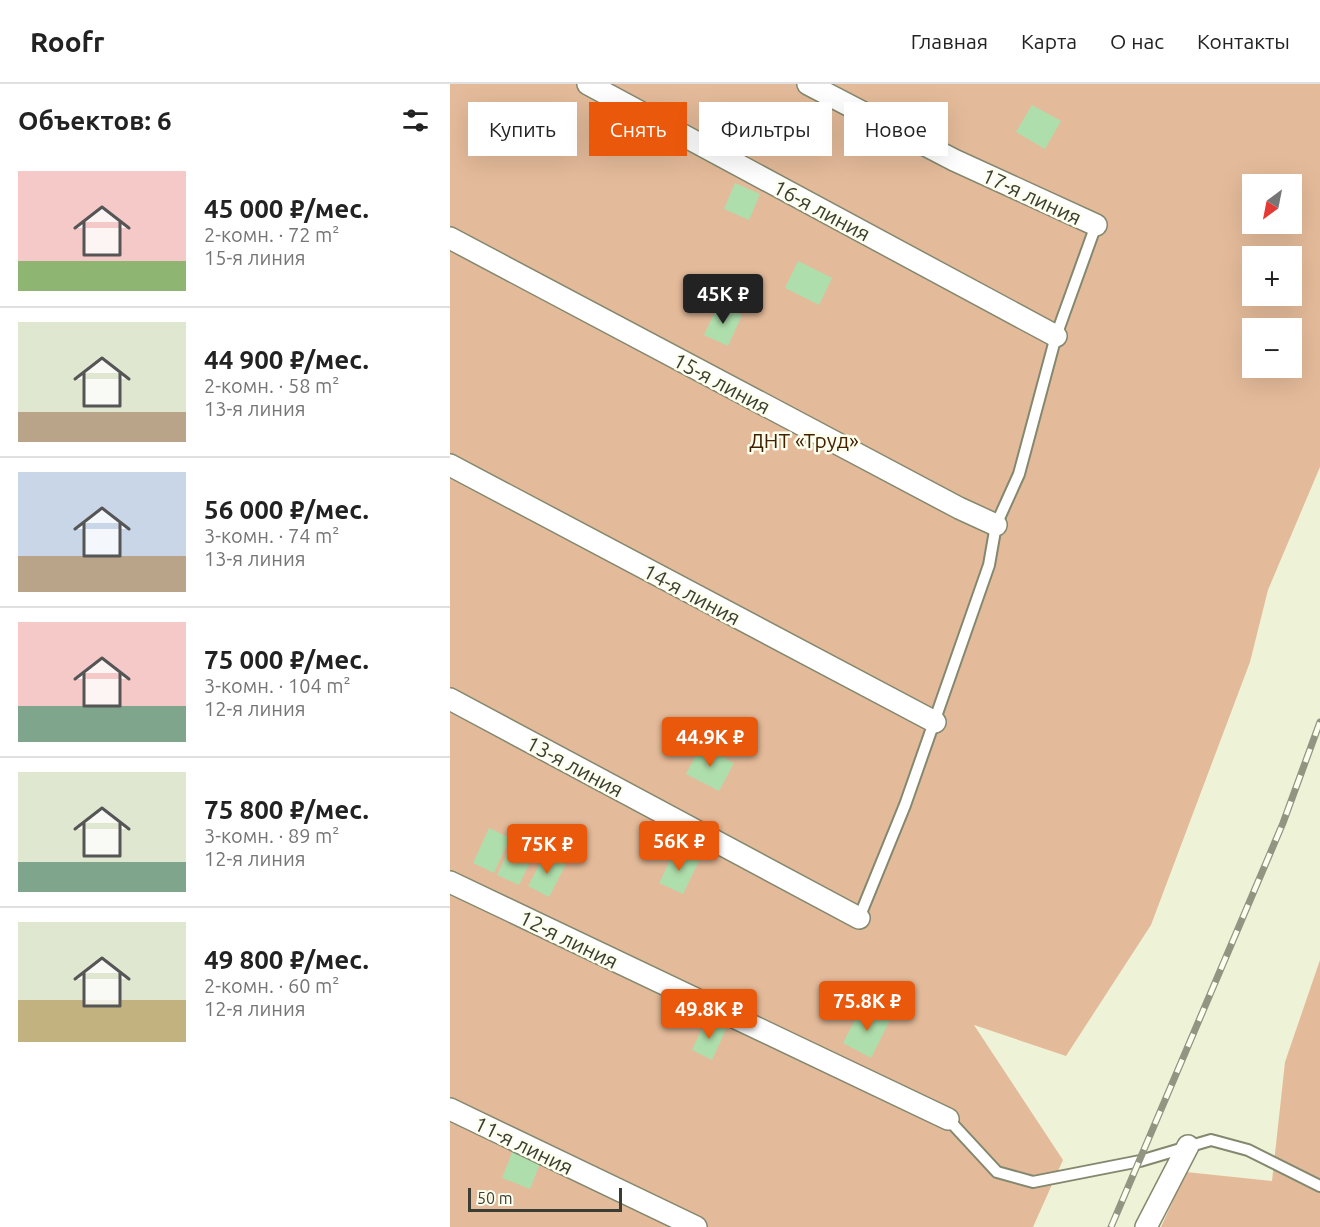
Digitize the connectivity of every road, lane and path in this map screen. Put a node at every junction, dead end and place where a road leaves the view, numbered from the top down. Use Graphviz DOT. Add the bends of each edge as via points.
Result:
graph roads {
  1 [pos="588,84"];
  2 [pos="808,84"];
  3 [pos="1096,225"];
  4 [pos="450,238"];
  5 [pos="1056,336"];
  6 [pos="450,465"];
  7 [pos="996,525"];
  8 [pos="450,699"];
  9 [pos="935,722"];
  10 [pos="450,882"];
  11 [pos="859,918"];
  12 [pos="450,1109"];
  13 [pos="948,1119"];
  14 [pos="1188,1146"];
  15 [pos="1320,1186"];
  16 [pos="696,1227"];
  17 [pos="1146,1227"];
  1 -- 5 [label="street, 16-я линия"];
  2 -- 3 [label="street, 17-я линия" via="954,160"];
  3 -- 5 [label="lane"];
  4 -- 7 [label="street, 15-я линия"];
  5 -- 7 [label="lane" via="1019,474"];
  6 -- 9 [label="street, 14-я линия"];
  7 -- 9 [label="lane" via="989,565"];
  8 -- 11 [label="street, 13-я линия"];
  9 -- 11 [label="lane"];
  10 -- 13 [label="street, 12-я линия"];
  12 -- 16 [label="street, 11-я линия"];
  13 -- 14 [label="lane" via="997,1172 1033,1182 1140,1161"];
  14 -- 15 [label="lane" via="1211,1140 1248,1150"];
  14 -- 17 [label="street"];
}
